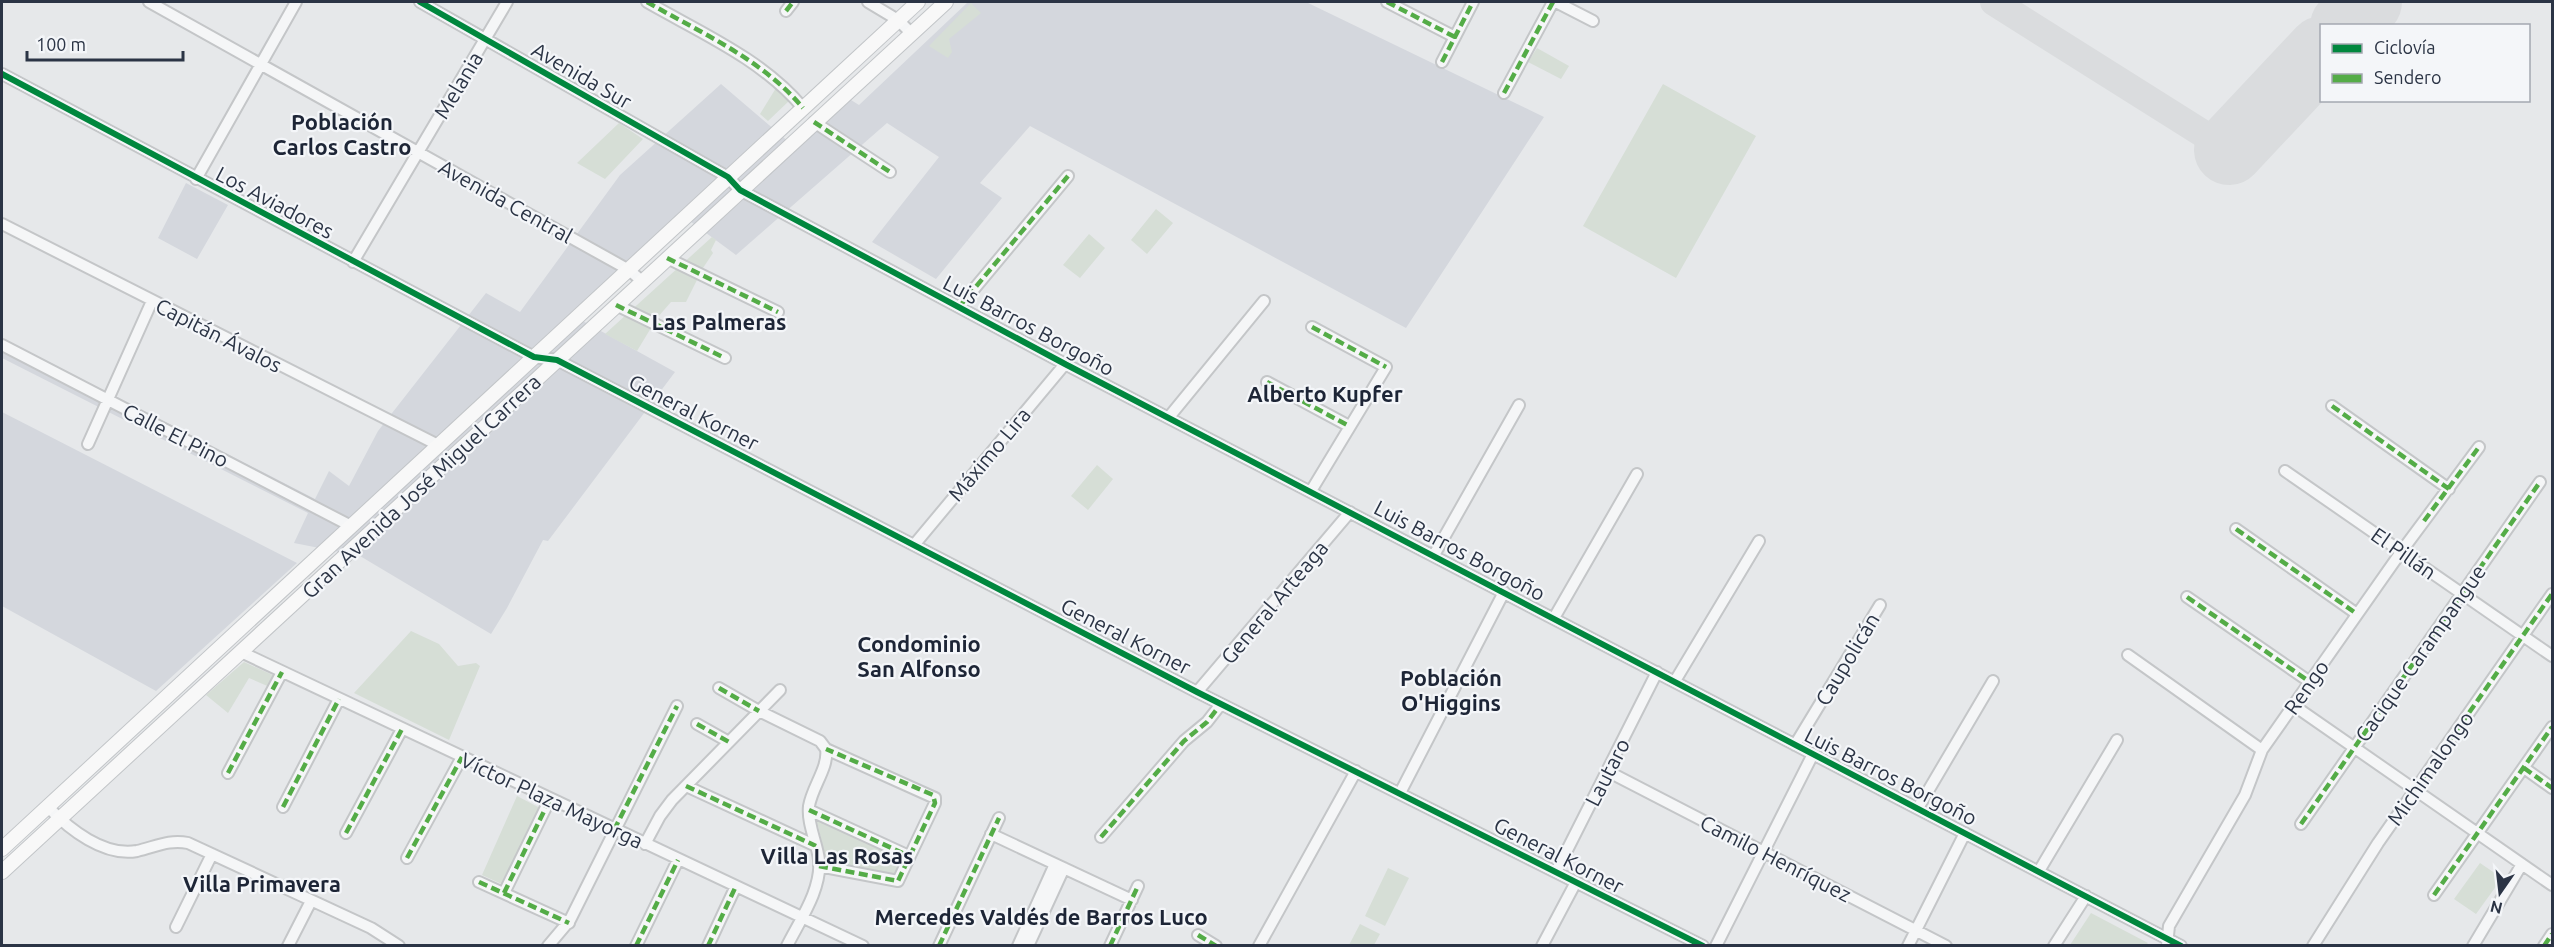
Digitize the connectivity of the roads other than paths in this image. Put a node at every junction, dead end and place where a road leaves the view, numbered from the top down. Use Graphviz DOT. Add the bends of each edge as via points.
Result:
graph roads {
  1 [pos="148,2"];
  2 [pos="296,2"];
  3 [pos="420,2"];
  4 [pos="507,2"];
  5 [pos="647,2"];
  6 [pos="868,2"];
  7 [pos="918,2"];
  8 [pos="946,2"];
  9 [pos="1387,2"];
  10 [pos="1473,2"];
  11 [pos="1555,2"];
  12 [pos="898,20"];
  13 [pos="1593,21"];
  14 [pos="911,33"];
  15 [pos="1455,37"];
  16 [pos="485,39"];
  17 [pos="1442,62"];
  18 [pos="261,64"];
  19 [pos="2,74"];
  20 [pos="1504,93"];
  21 [pos="803,108"];
  22 [pos="814,122"];
  23 [pos="418,152"];
  24 [pos="890,172"];
  25 [pos="1068,176"];
  26 [pos="728,177"];
  27 [pos="196,179"];
  28 [pos="740,190"];
  29 [pos="2,224"];
  30 [pos="667,258"];
  31 [pos="352,262"];
  32 [pos="629,270"];
  33 [pos="642,281"];
  34 [pos="1263,301"];
  35 [pos="152,302"];
  36 [pos="616,305"];
  37 [pos="959,307"];
  38 [pos="778,312"];
  39 [pos="1312,327"];
  40 [pos="2,345"];
  41 [pos="534,357"];
  42 [pos="725,358"];
  43 [pos="557,360"];
  44 [pos="1065,363"];
  45 [pos="1267,382"];
  46 [pos="108,399"];
  47 [pos="1519,405"];
  48 [pos="2332,406"];
  49 [pos="1168,417"];
  50 [pos="1349,426"];
  51 [pos="88,444"];
  52 [pos="438,445"];
  53 [pos="2479,447"];
  54 [pos="2285,471"];
  55 [pos="1637,474"];
  56 [pos="2540,482"];
  57 [pos="2449,489"];
  58 [pos="1311,491"];
  59 [pos="1350,512"];
  60 [pos="351,526"];
  61 [pos="2236,529"];
  62 [pos="1758,541"];
  63 [pos="914,545"];
  64 [pos="355,547"];
  65 [pos="2401,552"];
  66 [pos="1434,555"];
  67 [pos="1504,592"];
  68 [pos="2462,594"];
  69 [pos="2553,594"];
  70 [pos="2187,597"];
  71 [pos="1880,605"];
  72 [pos="2357,614"];
  73 [pos="1554,618"];
  74 [pos="241,628"];
  75 [pos="2523,636"];
  76 [pos="242,652"];
  77 [pos="2128,655"];
  78 [pos="2553,656"];
  79 [pos="282,672"];
  80 [pos="1657,672"];
  81 [pos="1675,681"];
  82 [pos="1993,681"];
  83 [pos="2310,682"];
  84 [pos="719,688"];
  85 [pos="780,690"];
  86 [pos="1197,692"];
  87 [pos="339,699"];
  88 [pos="1221,704"];
  89 [pos="677,705"];
  90 [pos="2293,705"];
  91 [pos="759,711"];
  92 [pos="697,724"];
  93 [pos="2553,727"];
  94 [pos="402,729"];
  95 [pos="2117,740"];
  96 [pos="729,742"];
  97 [pos="1795,745"];
  98 [pos="826,748"];
  99 [pos="2354,748"];
  100 [pos="2262,750"];
  101 [pos="1813,754"];
  102 [pos="462,757"];
  103 [pos="2524,768"];
  104 [pos="1356,771"];
  105 [pos="1607,771"];
  106 [pos="228,774"];
  107 [pos="686,786"];
  108 [pos="2553,788"];
  109 [pos="2415,790"];
  110 [pos="1400,793"];
  111 [pos="550,799"];
  112 [pos="48,807"];
  113 [pos="283,807"];
  114 [pos="1918,808"];
  115 [pos="809,810"];
  116 [pos="999,818"];
  117 [pos="60,819"];
  118 [pos="2301,824"];
  119 [pos="614,830"];
  120 [pos="346,833"];
  121 [pos="1965,833"];
  122 [pos="2478,833"];
  123 [pos="991,834"];
  124 [pos="1101,837"];
  125 [pos="645,844"];
  126 [pos="816,846"];
  127 [pos="2,849"];
  128 [pos="1763,852"];
  129 [pos="212,854"];
  130 [pos="909,856"];
  131 [pos="407,858"];
  132 [pos="678,860"];
  133 [pos="2522,864"];
  134 [pos="819,866"];
  135 [pos="1060,866"];
  136 [pos="2039,871"];
  137 [pos="2,872"];
  138 [pos="1556,872"];
  139 [pos="479,882"];
  140 [pos="1576,882"];
  141 [pos="2553,885"];
  142 [pos="736,886"];
  143 [pos="1138,886"];
  144 [pos="504,893"];
  145 [pos="2434,895"];
  146 [pos="2086,896"];
  147 [pos="1132,900"];
  148 [pos="311,901"];
  149 [pos="801,917"];
  150 [pos="569,923"];
  151 [pos="176,927"];
  152 [pos="1916,930"];
  153 [pos="2553,933"];
  154 [pos="1198,935"];
  155 [pos="2168,942"];
  156 [pos="288,945"];
  157 [pos="399,945"];
  158 [pos="548,945"];
  159 [pos="636,945"];
  160 [pos="708,945"];
  161 [pos="787,945"];
  162 [pos="863,945"];
  163 [pos="939,945"];
  164 [pos="1018,945"];
  165 [pos="1028,945"];
  166 [pos="1110,945"];
  167 [pos="1216,945"];
  168 [pos="1259,945"];
  169 [pos="1542,945"];
  170 [pos="1699,945"];
  171 [pos="1716,945"];
  172 [pos="1908,945"];
  173 [pos="1946,945"];
  174 [pos="2054,945"];
  175 [pos="2181,945"];
  176 [pos="2313,945"];
  177 [pos="2473,945"];
  178 [pos="2544,945"];
  1 -- 18 [label="street, Avenida Central"];
  2 -- 18 [label="street"];
  3 -- 16 [label="street, Avenida Sur"];
  4 -- 16 [label="street, Melania"];
  5 -- 21 [label="street" via="761,68"];
  6 -- 12 [label="street"];
  7 -- 12 [label="main road, Gran Avenida José Miguel Carrera"];
  8 -- 14 [label="main road, Gran Avenida José Miguel Carrera"];
  9 -- 15 [label="street"];
  10 -- 15 [label="street"];
  11 -- 13 [label="street"];
  11 -- 20 [label="street"];
  12 -- 14 [label="street"];
  12 -- 21 [label="main road, Gran Avenida José Miguel Carrera"];
  14 -- 22 [label="main road, Gran Avenida José Miguel Carrera"];
  15 -- 17 [label="street"];
  16 -- 23 [label="street, Melania"];
  16 -- 26 [label="street, Avenida Sur"];
  18 -- 23 [label="street, Avenida Central"];
  18 -- 27 [label="street"];
  19 -- 27 [label="street, Los Aviadores"];
  21 -- 26 [label="main road, Gran Avenida José Miguel Carrera"];
  22 -- 24 [label="street"];
  22 -- 28 [label="main road, Gran Avenida José Miguel Carrera"];
  23 -- 31 [label="street, Melania"];
  23 -- 32 [label="street, Avenida Central"];
  25 -- 37 [label="street"];
  26 -- 28 [label="street, Luis Barros Borgoño"];
  26 -- 32 [label="main road, Gran Avenida José Miguel Carrera"];
  27 -- 31 [label="street, Los Aviadores"];
  28 -- 30 [label="main road, Gran Avenida José Miguel Carrera"];
  28 -- 37 [label="street, Luis Barros Borgoño"];
  29 -- 35 [label="street, Capitán Ávalos"];
  30 -- 33 [label="main road, Gran Avenida José Miguel Carrera"];
  30 -- 38 [label="street"];
  31 -- 41 [label="street, Los Aviadores"];
  32 -- 33 [label="street, Avenida Central"];
  32 -- 41 [label="main road, Gran Avenida José Miguel Carrera"];
  33 -- 36 [label="main road, Gran Avenida José Miguel Carrera"];
  34 -- 49 [label="street"];
  35 -- 46 [label="street"];
  35 -- 52 [label="street, Capitán Ávalos"];
  36 -- 42 [label="street"];
  36 -- 43 [label="main road, Gran Avenida José Miguel Carrera"];
  37 -- 44 [label="street, Luis Barros Borgoño"];
  39 -- 50 [label="street" via="1386,367"];
  40 -- 46 [label="street, Calle El Pino"];
  41 -- 43 [label="street, General Korner"];
  41 -- 52 [label="main road, Gran Avenida José Miguel Carrera"];
  43 -- 63 [label="street, General Korner"];
  43 -- 64 [label="main road, Gran Avenida José Miguel Carrera"];
  44 -- 49 [label="street, Luis Barros Borgoño"];
  44 -- 63 [label="street, Máximo Lira"];
  45 -- 50 [label="street"];
  46 -- 51 [label="street"];
  46 -- 60 [label="street, Calle El Pino"];
  47 -- 66 [label="street"];
  48 -- 57 [label="street"];
  49 -- 58 [label="street, Luis Barros Borgoño"];
  50 -- 58 [label="street"];
  52 -- 60 [label="main road, Gran Avenida José Miguel Carrera"];
  53 -- 57 [label="street, Rengo"];
  54 -- 65 [label="street, El Pillán"];
  55 -- 73 [label="street"];
  56 -- 68 [label="street, Cacique Carampangue"];
  57 -- 65 [label="street, Rengo"];
  58 -- 59 [label="street, Luis Barros Borgoño"];
  59 -- 66 [label="street, Luis Barros Borgoño"];
  59 -- 86 [label="street, General Arteaga"];
  60 -- 64 [label="main road"];
  60 -- 74 [label="main road, Gran Avenida José Miguel Carrera"];
  61 -- 72 [label="street"];
  62 -- 81 [label="street"];
  63 -- 86 [label="street, General Korner"];
  64 -- 76 [label="main road, Gran Avenida José Miguel Carrera"];
  65 -- 68 [label="street, El Pillán"];
  65 -- 72 [label="street, Rengo"];
  66 -- 67 [label="street, Luis Barros Borgoño"];
  67 -- 73 [label="street, Luis Barros Borgoño"];
  67 -- 110 [label="street"];
  68 -- 75 [label="street, El Pillán"];
  68 -- 99 [label="street, Cacique Carampangue"];
  69 -- 75 [label="street, Michimalongo"];
  70 -- 83 [label="street"];
  71 -- 97 [label="street, Caupolicán"];
  72 -- 83 [label="street, Rengo"];
  73 -- 80 [label="street, Luis Barros Borgoño"];
  74 -- 76 [label="main road"];
  74 -- 112 [label="main road, Gran Avenida José Miguel Carrera"];
  75 -- 78 [label="street, El Pillán"];
  75 -- 109 [label="street, Michimalongo"];
  76 -- 79 [label="street, Víctor Plaza Mayorga"];
  76 -- 117 [label="main road, Gran Avenida José Miguel Carrera"];
  77 -- 100 [label="street"];
  79 -- 87 [label="street, Víctor Plaza Mayorga"];
  79 -- 106 [label="street"];
  80 -- 81 [label="street, Luis Barros Borgoño"];
  80 -- 105 [label="street, Lautaro"];
  81 -- 97 [label="street, Luis Barros Borgoño"];
  82 -- 114 [label="street"];
  83 -- 90 [label="street, Rengo"];
  84 -- 91 [label="street"];
  85 -- 91 [label="street"];
  86 -- 88 [label="street, General Korner"];
  87 -- 94 [label="street, Víctor Plaza Mayorga"];
  87 -- 113 [label="street"];
  88 -- 104 [label="street, General Korner"];
  88 -- 124 [label="street"];
  89 -- 119 [label="street"];
  90 -- 99 [label="street"];
  90 -- 100 [label="street, Rengo"];
  91 -- 96 [label="street"];
  91 -- 98 [label="street" via="820,741"];
  92 -- 96 [label="street"];
  93 -- 103 [label="street"];
  94 -- 102 [label="street, Víctor Plaza Mayorga"];
  94 -- 120 [label="street"];
  95 -- 136 [label="street"];
  96 -- 107 [label="street"];
  97 -- 101 [label="street, Luis Barros Borgoño"];
  98 -- 115 [label="street"];
  98 -- 130 [label="street" via="935,798"];
  99 -- 109 [label="street"];
  99 -- 118 [label="street, Cacique Carampangue"];
  100 -- 155 [label="street, Rengo" via="2245,795 2169,926"];
  101 -- 114 [label="street, Luis Barros Borgoño"];
  101 -- 128 [label="street"];
  102 -- 111 [label="street, Víctor Plaza Mayorga"];
  102 -- 131 [label="street"];
  103 -- 108 [label="street"];
  103 -- 122 [label="street"];
  104 -- 110 [label="street, General Korner"];
  104 -- 168 [label="street"];
  105 -- 128 [label="street, Camilo Henríquez"];
  105 -- 138 [label="street, Lautaro"];
  107 -- 125 [label="street" via="660,816"];
  107 -- 126 [label="street"];
  109 -- 122 [label="street"];
  109 -- 176 [label="street, Michimalongo"];
  110 -- 138 [label="street, General Korner"];
  111 -- 119 [label="street, Víctor Plaza Mayorga"];
  111 -- 144 [label="street"];
  112 -- 117 [label="street"];
  112 -- 127 [label="main road, Gran Avenida José Miguel Carrera"];
  114 -- 121 [label="street, Luis Barros Borgoño"];
  115 -- 126 [label="street"];
  115 -- 130 [label="street"];
  116 -- 123 [label="street"];
  117 -- 129 [label="street" via="82,835 116,850 136,851 180,841"];
  117 -- 137 [label="main road, Gran Avenida José Miguel Carrera"];
  119 -- 125 [label="street, Víctor Plaza Mayorga"];
  119 -- 150 [label="street"];
  121 -- 136 [label="street, Luis Barros Borgoño"];
  121 -- 152 [label="street"];
  122 -- 133 [label="street"];
  122 -- 145 [label="street"];
  123 -- 135 [label="street"];
  123 -- 163 [label="street"];
  125 -- 132 [label="street, Víctor Plaza Mayorga"];
  126 -- 134 [label="street"];
  128 -- 152 [label="street, Camilo Henríquez"];
  128 -- 171 [label="street"];
  129 -- 148 [label="street"];
  129 -- 151 [label="street"];
  130 -- 134 [label="street" via="898,882"];
  132 -- 142 [label="street, Víctor Plaza Mayorga"];
  132 -- 159 [label="street"];
  133 -- 141 [label="street"];
  133 -- 177 [label="street"];
  134 -- 149 [label="street" via="817,884"];
  135 -- 147 [label="street"];
  135 -- 164 [label="street"];
  135 -- 165 [label="street"];
  136 -- 146 [label="street, Luis Barros Borgoño"];
  138 -- 140 [label="street, General Korner"];
  139 -- 144 [label="street"];
  140 -- 169 [label="street"];
  140 -- 170 [label="street, General Korner"];
  142 -- 149 [label="street, Víctor Plaza Mayorga"];
  142 -- 160 [label="street"];
  143 -- 147 [label="street"];
  144 -- 150 [label="street"];
  146 -- 155 [label="street, Luis Barros Borgoño"];
  146 -- 174 [label="street"];
  147 -- 166 [label="street"];
  148 -- 156 [label="street"];
  148 -- 157 [label="street"];
  149 -- 161 [label="street"];
  149 -- 162 [label="street, Víctor Plaza Mayorga"];
  150 -- 158 [label="street"];
  152 -- 172 [label="street"];
  152 -- 173 [label="street, Camilo Henríquez"];
  153 -- 178 [label="street"];
  154 -- 167 [label="street"];
  155 -- 175 [label="street, Luis Barros Borgoño"];
}
